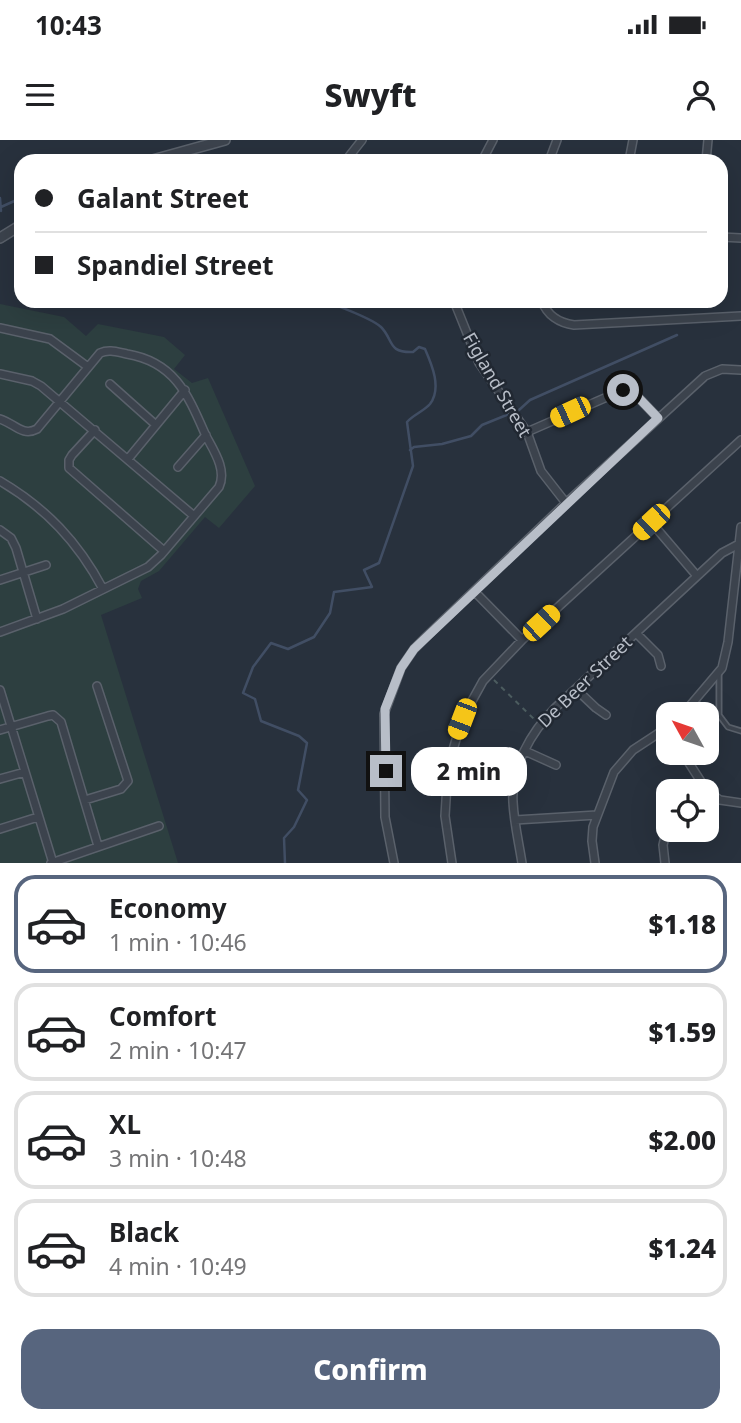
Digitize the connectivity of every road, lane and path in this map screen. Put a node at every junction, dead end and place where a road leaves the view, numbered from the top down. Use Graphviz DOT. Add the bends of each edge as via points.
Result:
graph roads {
  1 [pos="225,140"];
  2 [pos="362,140"];
  3 [pos="174,154"];
  4 [pos="350,154"];
  5 [pos="457,308"];
  6 [pos="545,308"];
  7 [pos="741,316"];
  8 [pos="0,328"];
  9 [pos="88,367"];
  10 [pos="741,370"];
  11 [pos="0,374"];
  12 [pos="110,384"];
  13 [pos="185,390"];
  14 [pos="60,401"];
  15 [pos="658,418"];
  16 [pos="0,419"];
  17 [pos="156,425"];
  18 [pos="95,430"];
  19 [pos="527,432"];
  20 [pos="206,435"];
  21 [pos="741,440"];
  22 [pos="128,459"];
  23 [pos="178,467"];
  24 [pos="0,481"];
  25 [pos="566,503"];
  26 [pos="194,516"];
  27 [pos="651,522"];
  28 [pos="741,527"];
  29 [pos="0,530"];
  30 [pos="739,544"];
  31 [pos="164,551"];
  32 [pos="46,565"];
  33 [pos="23,572"];
  34 [pos="697,576"];
  35 [pos="0,580"];
  36 [pos="103,589"];
  37 [pos="474,591"];
  38 [pos="37,619"];
  39 [pos="0,632"];
  40 [pos="636,633"];
  41 [pos="522,640"];
  42 [pos="661,666"];
  43 [pos="719,673"];
  44 [pos="488,675"];
  45 [pos="97,686"];
  46 [pos="576,689"];
  47 [pos="0,690"];
  48 [pos="694,702"];
  49 [pos="719,702"];
  50 [pos="606,715"];
  51 [pos="719,715"];
  52 [pos="539,724"];
  53 [pos="12,728"];
  54 [pos="0,730"];
  55 [pos="741,731"];
  56 [pos="656,736"];
  57 [pos="526,751"];
  58 [pos="556,765"];
  59 [pos="25,772"];
  60 [pos="0,779"];
  61 [pos="719,799"];
  62 [pos="85,800"];
  63 [pos="741,803"];
  64 [pos="597,815"];
  65 [pos="38,817"];
  66 [pos="515,820"];
  67 [pos="159,826"];
  68 [pos="0,828"];
  69 [pos="664,842"];
  70 [pos="98,846"];
  71 [pos="52,863"];
  72 [pos="394,863"];
  73 [pos="452,863"];
  74 [pos="522,863"];
  75 [pos="596,863"];
  76 [pos="665,863"];
  1 -- 3 [label="street"];
  2 -- 4 [label="street"];
  5 -- 19 [label="street, Figland Street" via="480,363"];
  6 -- 7 [label="street" via="556,319 574,325"];
  8 -- 9 [label="street" via="51,340"];
  9 -- 13 [label="street" via="105,351 146,358"];
  9 -- 14 [label="street"];
  10 -- 15 [label="street" via="712,372"];
  11 -- 14 [label="street" via="32,381"];
  12 -- 17 [label="street"];
  13 -- 17 [label="street"];
  13 -- 20 [label="street"];
  14 -- 16 [label="street" via="31,432"];
  14 -- 18 [label="street"];
  15 -- 19 [label="street" via="635,394 623,390"];
  15 -- 25 [label="street"];
  17 -- 22 [label="street"];
  18 -- 22 [label="street"];
  18 -- 31 [label="street" via="72,455 69,468"];
  19 -- 25 [label="street, Figland Street" via="541,471"];
  20 -- 23 [label="street"];
  20 -- 26 [label="street" via="222,481"];
  21 -- 27 [label="street"];
  22 -- 26 [label="street"];
  24 -- 36 [label="street" via="62,528"];
  25 -- 37 [label="street"];
  26 -- 31 [label="street"];
  27 -- 34 [label="street"];
  27 -- 41 [label="street"];
  28 -- 30 [label="street"];
  29 -- 33 [label="street" via="13,543"];
  30 -- 34 [label="street, De Beer Street" via="725,550"];
  30 -- 43 [label="street" via="728,642"];
  31 -- 36 [label="street" via="148,567"];
  32 -- 33 [label="street"];
  33 -- 35 [label="street"];
  33 -- 38 [label="street"];
  34 -- 40 [label="street, De Beer Street"];
  36 -- 38 [label="street"];
  37 -- 41 [label="street"];
  37 -- 72 [label="street" via="407,658 385,709 385,817"];
  38 -- 39 [label="street"];
  40 -- 42 [label="street" via="658,655"];
  40 -- 46 [label="street, De Beer Street"];
  41 -- 44 [label="street"];
  43 -- 48 [label="street"];
  43 -- 49 [label="lane"];
  44 -- 52 [label="path"];
  44 -- 73 [label="street" via="462,719 448,767 445,816"];
  45 -- 62 [label="street" via="128,781 121,789"];
  46 -- 50 [label="street"];
  46 -- 52 [label="street, De Beer Street"];
  47 -- 53 [label="street"];
  51 -- 55 [label="lane" via="727,727"];
  52 -- 57 [label="street, De Beer Street"];
  53 -- 54 [label="street"];
  53 -- 59 [label="street"];
  53 -- 62 [label="street" via="48,716 58,718"];
  56 -- 64 [label="street" via="633,750 614,772"];
  57 -- 58 [label="street"];
  57 -- 66 [label="street, De Beer Street" via="513,792"];
  59 -- 60 [label="street"];
  59 -- 65 [label="street"];
  61 -- 63 [label="street"];
  62 -- 70 [label="street"];
  64 -- 66 [label="street"];
  64 -- 75 [label="street" via="592,841"];
  65 -- 68 [label="street"];
  65 -- 71 [label="street"];
  66 -- 74 [label="street, De Beer Street"];
  67 -- 70 [label="street"];
  69 -- 76 [label="street"];
  70 -- 71 [label="street"];
}
